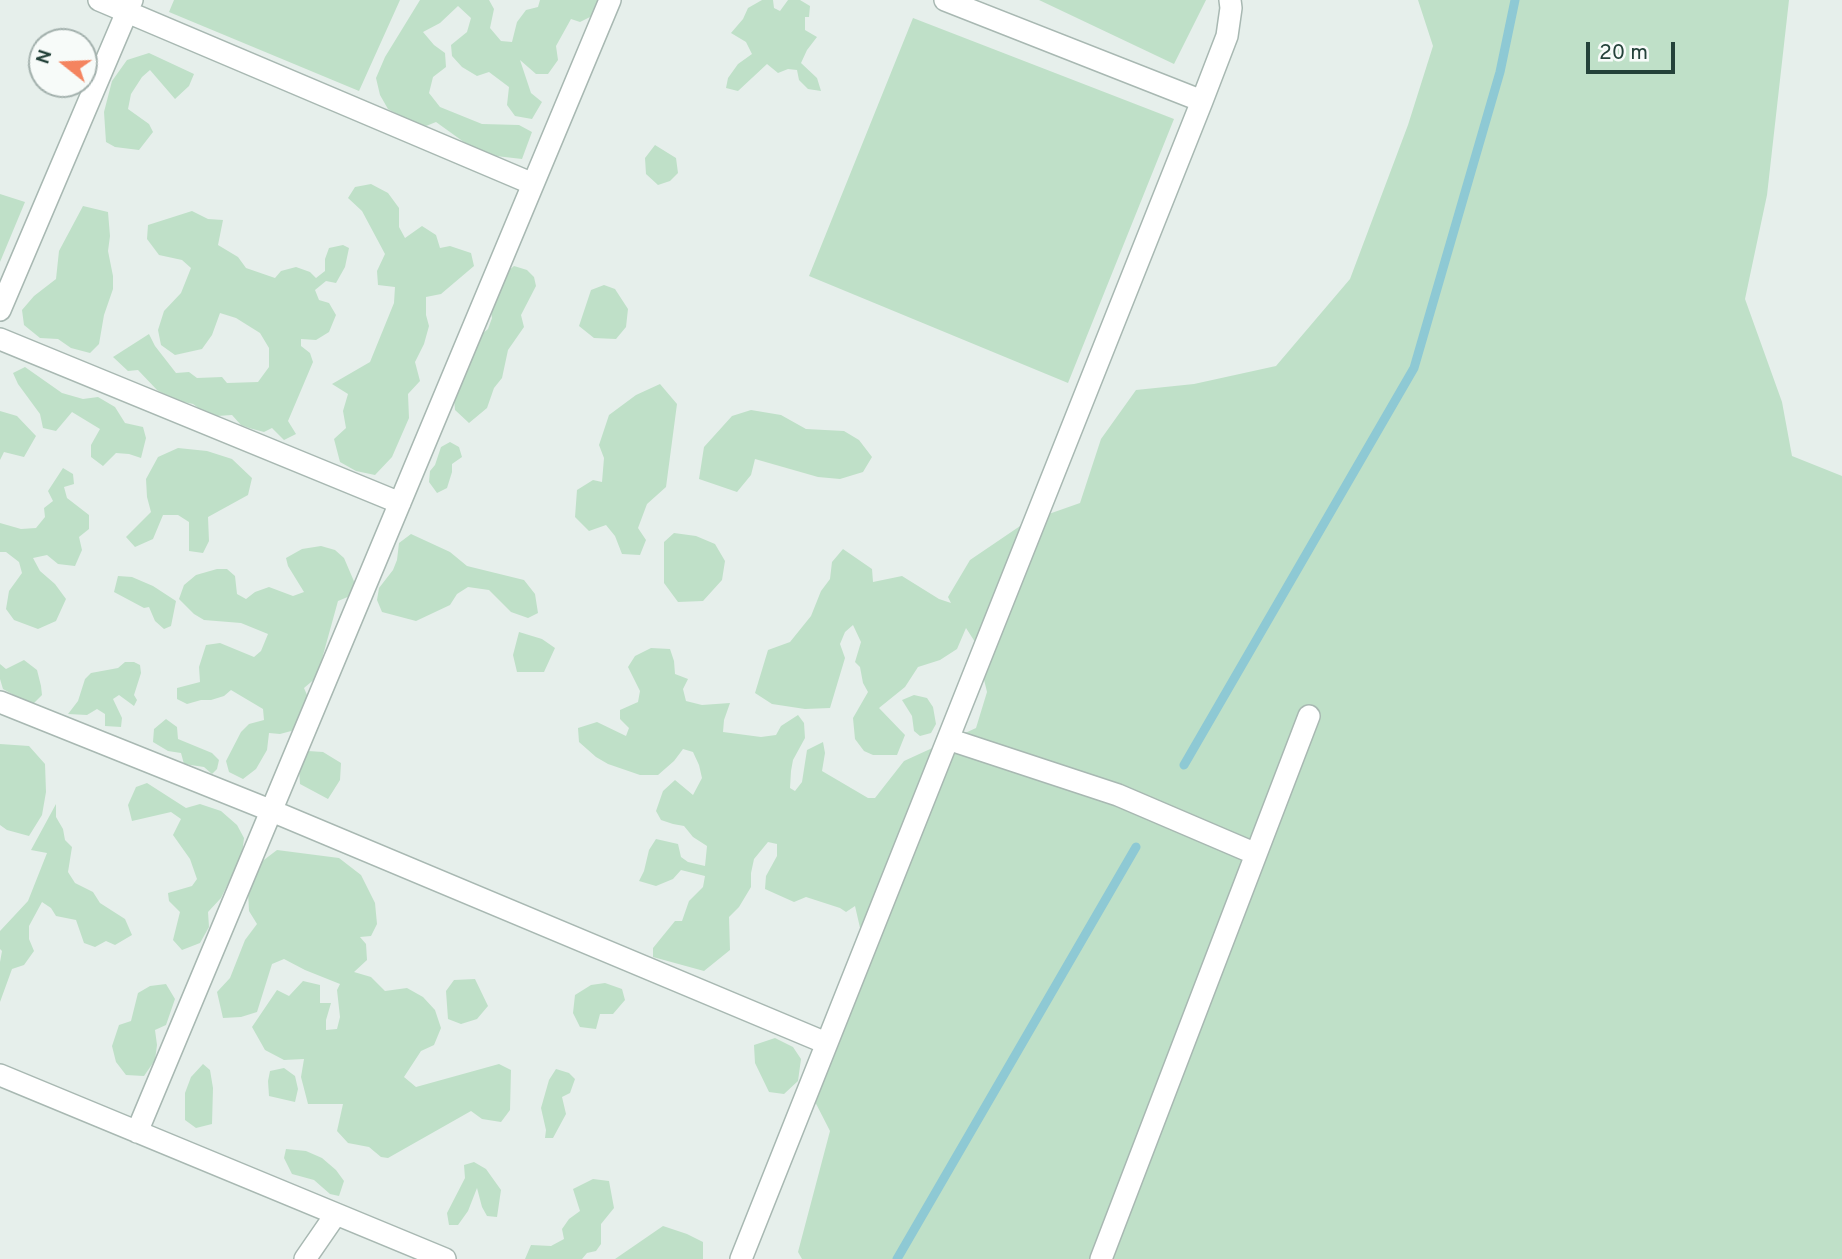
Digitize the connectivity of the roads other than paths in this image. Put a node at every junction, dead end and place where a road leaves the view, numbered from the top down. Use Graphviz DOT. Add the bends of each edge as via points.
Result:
graph roads {
  1 [pos="99,0"];
  2 [pos="610,0"];
  3 [pos="946,0"];
  4 [pos="1230,0"];
  5 [pos="130,6"];
  6 [pos="1202,101"];
  7 [pos="533,184"];
  8 [pos="0,310"];
  9 [pos="0,339"];
  10 [pos="400,503"];
  11 [pos="0,702"];
  12 [pos="1309,716"];
  13 [pos="948,739"];
  14 [pos="272,811"];
  15 [pos="1256,854"];
  16 [pos="827,1043"];
  17 [pos="0,1075"];
  18 [pos="138,1132"];
  19 [pos="336,1214"];
  20 [pos="305,1259"];
  21 [pos="445,1259"];
  22 [pos="741,1259"];
  23 [pos="1101,1259"];
  1 -- 5 [label="street"];
  2 -- 7 [label="street"];
  3 -- 6 [label="street"];
  4 -- 6 [label="street" via="1227,36"];
  5 -- 7 [label="street"];
  5 -- 8 [label="street"];
  6 -- 13 [label="street"];
  7 -- 10 [label="street"];
  9 -- 10 [label="street"];
  10 -- 14 [label="street"];
  11 -- 14 [label="street"];
  12 -- 15 [label="street"];
  13 -- 15 [label="street" via="1118,795"];
  13 -- 16 [label="street"];
  14 -- 16 [label="street"];
  14 -- 18 [label="street"];
  15 -- 23 [label="street"];
  16 -- 22 [label="street"];
  17 -- 18 [label="street"];
  18 -- 19 [label="street"];
  19 -- 20 [label="street"];
  19 -- 21 [label="street"];
}
